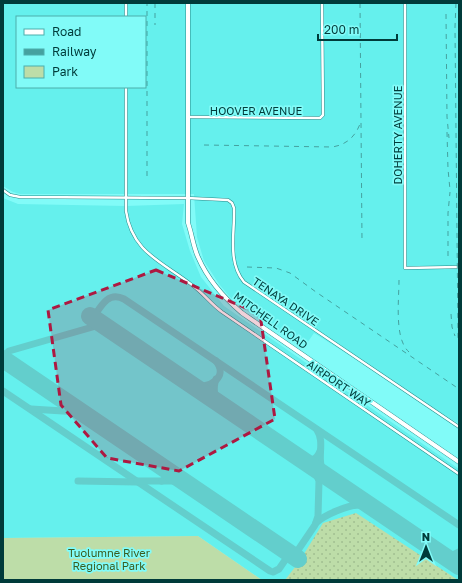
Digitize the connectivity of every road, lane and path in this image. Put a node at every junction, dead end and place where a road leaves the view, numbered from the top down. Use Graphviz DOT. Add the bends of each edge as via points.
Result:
graph roads {
  1 [pos="126,3"];
  2 [pos="188,3"];
  3 [pos="322,3"];
  4 [pos="405,3"];
  5 [pos="126,16"];
  6 [pos="126,88"];
  7 [pos="188,117"];
  8 [pos="3,190"];
  9 [pos="126,198"];
  10 [pos="187,198"];
  11 [pos="459,267"];
  12 [pos="459,427"];
  13 [pos="459,462"];
  14 [pos="459,474"];
  1 -- 5 [label="street"];
  2 -- 7 [label="main road, MITCHELL ROAD"];
  3 -- 7 [label="street, HOOVER AVENUE" via="323,115 320,118"];
  4 -- 11 [label="street, DOHERTY AVENUE" via="405,268"];
  6 -- 9 [label="street, AIRPORT WAY"];
  7 -- 10 [label="main road, MITCHELL ROAD"];
  8 -- 9 [label="street, TENAYA DRIVE" via="20,197"];
  9 -- 10 [label="street, TENAYA DRIVE"];
  9 -- 14 [label="street, AIRPORT WAY" via="127,218 131,231 151,256 193,285 222,312"];
  10 -- 12 [label="street, TENAYA DRIVE" via="226,199 232,203 234,263 239,276 248,286"];
  10 -- 13 [label="main road, MITCHELL ROAD" via="188,223 198,257 210,280 227,300 249,318"];
}
